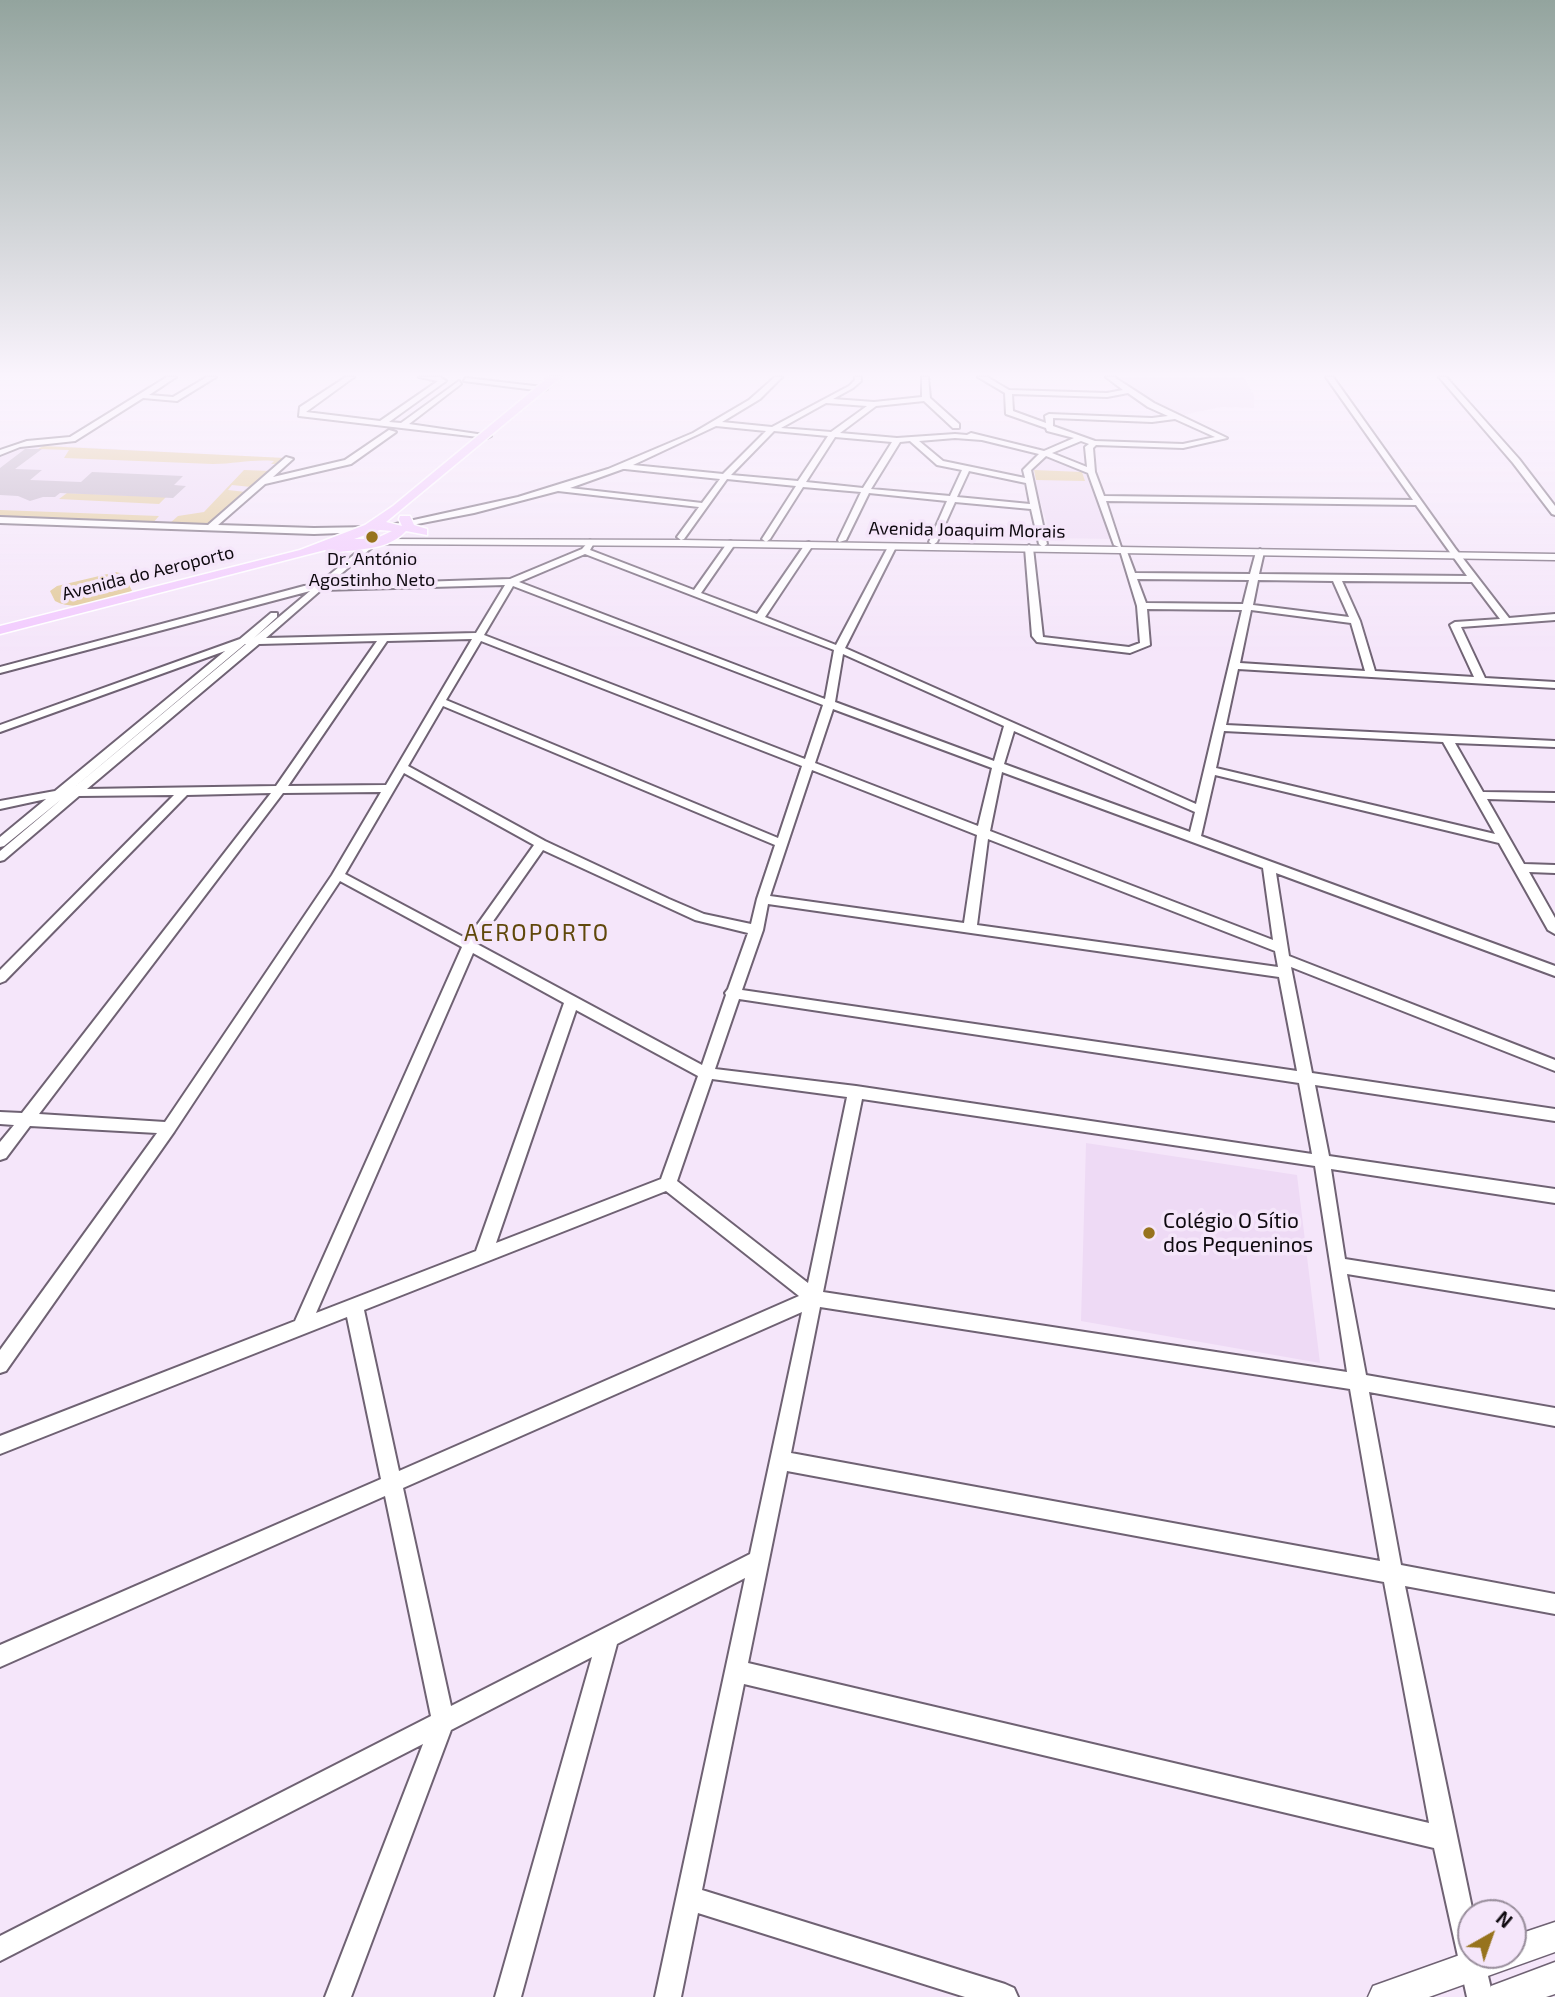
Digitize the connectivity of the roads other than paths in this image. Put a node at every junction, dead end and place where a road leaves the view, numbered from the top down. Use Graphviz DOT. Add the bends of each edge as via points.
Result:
graph roads {
  1 [pos="276,470"];
  2 [pos="311,470"];
  3 [pos="445,470"];
  4 [pos="468,470"];
  5 [pos="612,470"];
  6 [pos="655,470"];
  7 [pos="732,470"];
  8 [pos="810,470"];
  9 [pos="878,470"];
  10 [pos="965,470"];
  11 [pos="972,470"];
  12 [pos="1027,470"];
  13 [pos="1087,470"];
  14 [pos="1395,470"];
  15 [pos="1523,470"];
  16 [pos="1091,472"];
  17 [pos="725,477"];
  18 [pos="1028,481"];
  19 [pos="263,482"];
  20 [pos="801,484"];
  21 [pos="555,488"];
  22 [pos="866,490"];
  23 [pos="952,497"];
  24 [pos="1101,499"];
  25 [pos="1418,503"];
  26 [pos="702,505"];
  27 [pos="1035,507"];
  28 [pos="1555,512"];
  29 [pos="0,520"];
  30 [pos="157,525"];
  31 [pos="409,525"];
  32 [pos="0,527"];
  33 [pos="211,527"];
  34 [pos="149,533"];
  35 [pos="681,537"];
  36 [pos="766,538"];
  37 [pos="842,540"];
  38 [pos="358,541"];
  39 [pos="933,541"];
  40 [pos="731,544"];
  41 [pos="1043,544"];
  42 [pos="809,545"];
  43 [pos="588,546"];
  44 [pos="892,547"];
  45 [pos="1120,547"];
  46 [pos="1029,548"];
  47 [pos="1260,552"];
  48 [pos="1454,552"];
  49 [pos="1554,558"];
  50 [pos="1132,576"];
  51 [pos="1254,577"];
  52 [pos="1336,578"];
  53 [pos="1474,579"];
  54 [pos="510,582"];
  55 [pos="307,588"];
  56 [pos="320,588"];
  57 [pos="696,593"];
  58 [pos="1142,606"];
  59 [pos="1248,607"];
  60 [pos="1555,617"];
  61 [pos="759,618"];
  62 [pos="1506,620"];
  63 [pos="1355,621"];
  64 [pos="0,630"];
  65 [pos="477,636"];
  66 [pos="384,638"];
  67 [pos="242,640"];
  68 [pos="258,641"];
  69 [pos="839,649"];
  70 [pos="1234,666"];
  71 [pos="0,670"];
  72 [pos="1371,674"];
  73 [pos="1481,680"];
  74 [pos="1555,685"];
  75 [pos="439,701"];
  76 [pos="829,704"];
  77 [pos="1010,725"];
  78 [pos="1220,728"];
  79 [pos="0,729"];
  80 [pos="1447,739"];
  81 [pos="1555,744"];
  82 [pos="809,764"];
  83 [pos="996,766"];
  84 [pos="401,767"];
  85 [pos="1210,770"];
  86 [pos="280,789"];
  87 [pos="389,789"];
  88 [pos="185,790"];
  89 [pos="76,793"];
  90 [pos="57,794"];
  91 [pos="1479,795"];
  92 [pos="1555,797"];
  93 [pos="0,805"];
  94 [pos="1200,810"];
  95 [pos="981,832"];
  96 [pos="1194,840"];
  97 [pos="1504,840"];
  98 [pos="0,843"];
  99 [pos="541,844"];
  100 [pos="782,844"];
  101 [pos="0,857"];
  102 [pos="1269,868"];
  103 [pos="1520,868"];
  104 [pos="1555,869"];
  105 [pos="338,875"];
  106 [pos="763,899"];
  107 [pos="970,928"];
  108 [pos="756,930"];
  109 [pos="1555,930"];
  110 [pos="469,946"];
  111 [pos="1284,960"];
  112 [pos="1555,971"];
  113 [pos="0,978"];
  114 [pos="732,993"];
  115 [pos="572,1001"];
  116 [pos="1555,1066"];
  117 [pos="705,1073"];
  118 [pos="1305,1077"];
  119 [pos="856,1092"];
  120 [pos="1555,1115"];
  121 [pos="0,1118"];
  122 [pos="26,1119"];
  123 [pos="169,1128"];
  124 [pos="0,1154"];
  125 [pos="1322,1163"];
  126 [pos="668,1183"];
  127 [pos="1555,1196"];
  128 [pos="483,1256"];
  129 [pos="1337,1265"];
  130 [pos="814,1298"];
  131 [pos="1555,1300"];
  132 [pos="354,1306"];
  133 [pos="302,1327"];
  134 [pos="0,1365"];
  135 [pos="1360,1381"];
  136 [pos="1555,1417"];
  137 [pos="0,1445"];
  138 [pos="780,1460"];
  139 [pos="392,1483"];
  140 [pos="759,1560"];
  141 [pos="1392,1572"];
  142 [pos="1555,1604"];
  143 [pos="608,1637"];
  144 [pos="0,1656"];
  145 [pos="736,1671"];
  146 [pos="443,1722"];
  147 [pos="1444,1838"];
  148 [pos="689,1898"];
  149 [pos="1457,1900"];
  150 [pos="1555,1937"];
  151 [pos="1527,1947"];
  152 [pos="0,1950"];
  153 [pos="1465,1969"];
  154 [pos="1472,1969"];
  155 [pos="1555,1978"];
  156 [pos="338,1997"];
  157 [pos="508,1997"];
  158 [pos="668,1997"];
  159 [pos="1005,1997"];
  160 [pos="1384,1997"];
  161 [pos="1480,1997"];
  162 [pos="1502,1997"];
  1 -- 19 [label="street"];
  2 -- 19 [label="street"];
  3 -- 38 [label="main road"];
  4 -- 31 [label="main road"];
  5 -- 21 [label="street"];
  6 -- 17 [label="street"];
  7 -- 17 [label="street"];
  8 -- 20 [label="street"];
  9 -- 22 [label="street"];
  10 -- 23 [label="street"];
  11 -- 18 [label="street"];
  12 -- 18 [label="street"];
  13 -- 16 [label="street"];
  14 -- 25 [label="street"];
  15 -- 28 [label="street"];
  16 -- 24 [label="street"];
  17 -- 20 [label="street"];
  17 -- 26 [label="street"];
  18 -- 27 [label="street"];
  19 -- 33 [label="street"];
  20 -- 22 [label="street"];
  20 -- 36 [label="street"];
  21 -- 26 [label="street"];
  21 -- 31 [label="street"];
  22 -- 23 [label="street"];
  22 -- 37 [label="street"];
  23 -- 27 [label="street"];
  23 -- 39 [label="street"];
  24 -- 25 [label="street"];
  24 -- 45 [label="street"];
  25 -- 48 [label="street"];
  26 -- 35 [label="street"];
  27 -- 41 [label="street"];
  29 -- 30 [label="street"];
  30 -- 33 [label="street"];
  30 -- 34 [label="street"];
  31 -- 35 [label="street, Avenida Joaquim Morais"];
  31 -- 38 [label="main road, Avenida do Aeroporto"];
  32 -- 34 [label="street"];
  33 -- 38 [label="street" via="334,531"];
  34 -- 38 [label="street"];
  35 -- 36 [label="street, Avenida Joaquim Morais"];
  36 -- 37 [label="street, Avenida Joaquim Morais"];
  37 -- 39 [label="street, Avenida Joaquim Morais"];
  38 -- 43 [label="street, Avenida Joaquim Morais"];
  38 -- 55 [label="street"];
  38 -- 56 [label="street"];
  38 -- 64 [label="main road, Avenida do Aeroporto"];
  39 -- 41 [label="street, Avenida Joaquim Morais"];
  40 -- 42 [label="street, Avenida Joaquim Morais"];
  40 -- 43 [label="street, Avenida Joaquim Morais"];
  40 -- 57 [label="street"];
  41 -- 45 [label="street, Avenida Joaquim Morais"];
  42 -- 44 [label="street, Avenida Joaquim Morais"];
  42 -- 61 [label="street"];
  43 -- 54 [label="street"];
  43 -- 57 [label="street"];
  44 -- 46 [label="street, Avenida Joaquim Morais"];
  44 -- 69 [label="street"];
  45 -- 46 [label="street, Avenida Joaquim Morais"];
  45 -- 47 [label="street, Avenida Joaquim Morais"];
  45 -- 48 [label="street, Avenida Joaquim Morais"];
  45 -- 50 [label="street"];
  46 -- 58 [label="street" via="1040,640 1139,648 1144,645"];
  47 -- 48 [label="street, Avenida Joaquim Morais"];
  47 -- 51 [label="street"];
  48 -- 49 [label="street, Avenida Joaquim Morais"];
  48 -- 53 [label="street"];
  50 -- 51 [label="street"];
  50 -- 58 [label="street"];
  51 -- 52 [label="street"];
  51 -- 59 [label="street"];
  52 -- 53 [label="street"];
  52 -- 63 [label="street"];
  53 -- 62 [label="street"];
  54 -- 56 [label="street"];
  54 -- 65 [label="street"];
  54 -- 76 [label="street"];
  55 -- 56 [label="street"];
  55 -- 67 [label="street"];
  55 -- 71 [label="street"];
  56 -- 68 [label="street"];
  57 -- 61 [label="street"];
  58 -- 59 [label="street"];
  59 -- 63 [label="street"];
  59 -- 70 [label="street"];
  60 -- 62 [label="street"];
  61 -- 69 [label="street"];
  62 -- 73 [label="street" via="1455,625"];
  63 -- 72 [label="street"];
  65 -- 66 [label="street"];
  65 -- 75 [label="street"];
  65 -- 82 [label="street"];
  66 -- 68 [label="street"];
  66 -- 86 [label="street"];
  67 -- 68 [label="street"];
  67 -- 79 [label="street"];
  67 -- 90 [label="street"];
  68 -- 89 [label="street"];
  69 -- 76 [label="street"];
  69 -- 77 [label="street"];
  70 -- 72 [label="street"];
  70 -- 78 [label="street"];
  72 -- 73 [label="street"];
  73 -- 74 [label="street"];
  75 -- 84 [label="street"];
  75 -- 100 [label="street"];
  76 -- 82 [label="street"];
  76 -- 83 [label="street"];
  77 -- 83 [label="street"];
  77 -- 94 [label="street"];
  78 -- 80 [label="street"];
  78 -- 85 [label="street"];
  80 -- 81 [label="street"];
  80 -- 91 [label="street"];
  82 -- 95 [label="street"];
  82 -- 100 [label="street"];
  83 -- 95 [label="street"];
  83 -- 96 [label="street"];
  84 -- 87 [label="street"];
  84 -- 99 [label="street"];
  85 -- 94 [label="street"];
  85 -- 97 [label="street"];
  86 -- 87 [label="street"];
  86 -- 88 [label="street"];
  86 -- 122 [label="street"];
  87 -- 105 [label="street"];
  88 -- 89 [label="street"];
  88 -- 113 [label="street"];
  89 -- 90 [label="street"];
  89 -- 101 [label="street"];
  90 -- 93 [label="street"];
  90 -- 98 [label="street"];
  91 -- 92 [label="street"];
  91 -- 97 [label="street"];
  94 -- 96 [label="street"];
  95 -- 107 [label="street"];
  95 -- 111 [label="street"];
  96 -- 102 [label="street"];
  97 -- 103 [label="street"];
  99 -- 108 [label="street" via="700,917"];
  99 -- 110 [label="street"];
  100 -- 106 [label="street"];
  102 -- 111 [label="street"];
  102 -- 112 [label="street"];
  103 -- 104 [label="street"];
  103 -- 109 [label="street"];
  105 -- 110 [label="street"];
  105 -- 123 [label="street"];
  106 -- 107 [label="street"];
  106 -- 108 [label="street"];
  107 -- 111 [label="street"];
  108 -- 114 [label="street"];
  110 -- 115 [label="street"];
  110 -- 133 [label="street"];
  111 -- 116 [label="street"];
  111 -- 118 [label="street"];
  114 -- 117 [label="street"];
  114 -- 118 [label="street"];
  115 -- 117 [label="street"];
  115 -- 128 [label="street"];
  117 -- 119 [label="street"];
  117 -- 126 [label="street"];
  118 -- 120 [label="street"];
  118 -- 125 [label="street"];
  119 -- 125 [label="street"];
  119 -- 130 [label="street"];
  121 -- 122 [label="street"];
  122 -- 123 [label="street"];
  122 -- 124 [label="street"];
  123 -- 134 [label="street"];
  125 -- 127 [label="street"];
  125 -- 129 [label="street"];
  126 -- 128 [label="street"];
  126 -- 130 [label="street"];
  128 -- 132 [label="street"];
  129 -- 131 [label="street"];
  129 -- 135 [label="street"];
  130 -- 135 [label="street"];
  130 -- 138 [label="street"];
  130 -- 139 [label="street"];
  132 -- 133 [label="street"];
  132 -- 139 [label="street"];
  133 -- 137 [label="street"];
  135 -- 136 [label="street"];
  135 -- 141 [label="street"];
  138 -- 140 [label="street"];
  138 -- 141 [label="street"];
  139 -- 144 [label="street"];
  139 -- 146 [label="street"];
  140 -- 143 [label="street"];
  140 -- 145 [label="street"];
  141 -- 142 [label="street"];
  141 -- 147 [label="street"];
  143 -- 146 [label="street"];
  143 -- 157 [label="street"];
  145 -- 147 [label="street"];
  145 -- 148 [label="street"];
  146 -- 152 [label="street"];
  146 -- 156 [label="street"];
  147 -- 149 [label="street"];
  148 -- 158 [label="street"];
  148 -- 159 [label="street"];
  150 -- 151 [label="street"];
  153 -- 160 [label="street"];
  154 -- 161 [label="street"];
  155 -- 162 [label="street"];
}
